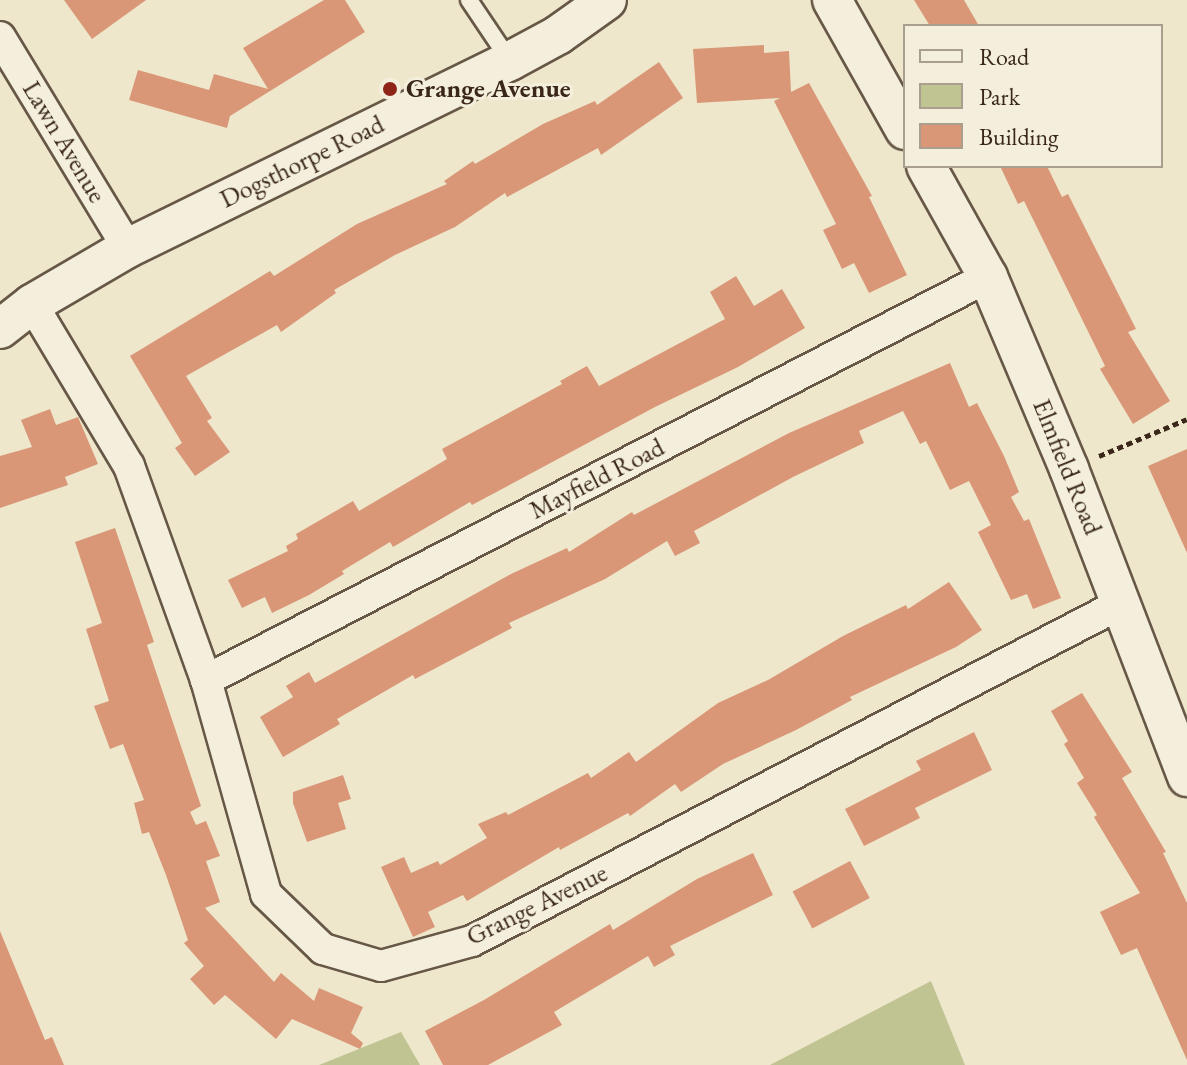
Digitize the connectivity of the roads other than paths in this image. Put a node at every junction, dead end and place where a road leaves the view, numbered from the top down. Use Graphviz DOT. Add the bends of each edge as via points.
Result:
graph roads {
  1 [pos="469,0"];
  2 [pos="607,0"];
  3 [pos="832,0"];
  4 [pos="0,37"];
  5 [pos="510,61"];
  6 [pos="903,126"];
  7 [pos="927,168"];
  8 [pos="128,248"];
  9 [pos="988,277"];
  10 [pos="32,304"];
  11 [pos="0,329"];
  12 [pos="1122,603"];
  13 [pos="206,680"];
  14 [pos="1187,777"];
  1 -- 5 [label="lane"];
  2 -- 5 [label="street, Dogsthorpe Road"];
  3 -- 6 [label="street"];
  4 -- 8 [label="street, Lawn Avenue"];
  5 -- 8 [label="street, Dogsthorpe Road"];
  7 -- 9 [label="street, Elmfield Road"];
  8 -- 10 [label="street, Dogsthorpe Road"];
  9 -- 12 [label="street, Elmfield Road"];
  9 -- 13 [label="street, Mayfield Road"];
  10 -- 11 [label="street, Dogsthorpe Road"];
  10 -- 13 [label="street, Grange Avenue" via="129,466"];
  12 -- 13 [label="street, Grange Avenue" via="472,941 381,966 323,949 266,894"];
  12 -- 14 [label="street, Elmfield Road"];
}
